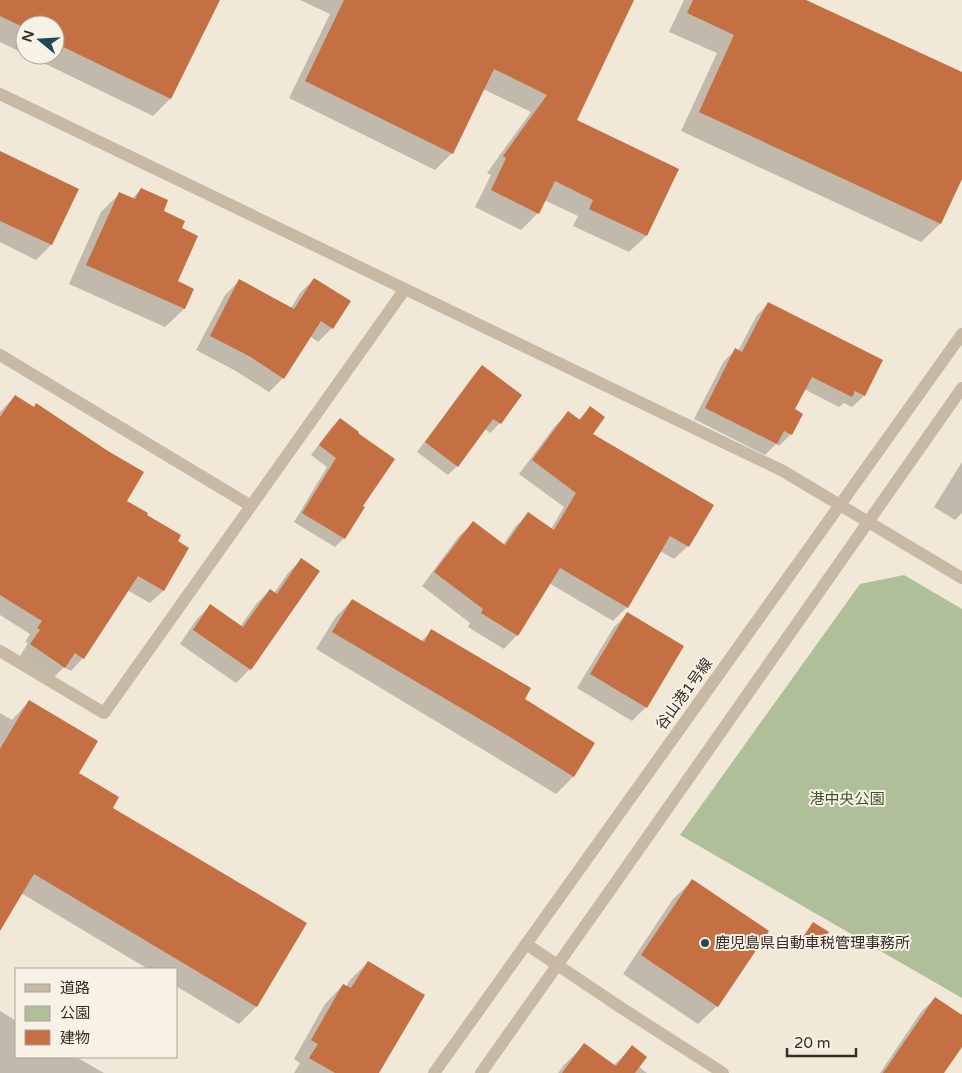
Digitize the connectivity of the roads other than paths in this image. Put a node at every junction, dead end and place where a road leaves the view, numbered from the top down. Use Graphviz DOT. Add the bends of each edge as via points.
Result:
graph roads {
  1 [pos="0,94"];
  2 [pos="405,289"];
  3 [pos="962,334"];
  4 [pos="0,355"];
  5 [pos="962,388"];
  6 [pos="840,505"];
  7 [pos="251,506"];
  8 [pos="867,521"];
  9 [pos="962,578"];
  10 [pos="0,651"];
  11 [pos="526,944"];
  12 [pos="558,965"];
  13 [pos="434,1073"];
  14 [pos="480,1073"];
  15 [pos="723,1073"];
  1 -- 2 [label="street"];
  2 -- 6 [label="street" via="783,471"];
  2 -- 7 [label="street"];
  3 -- 6 [label="street, 谷山港1号線"];
  4 -- 7 [label="street"];
  5 -- 8 [label="street"];
  6 -- 8 [label="street"];
  6 -- 11 [label="street, 谷山港1号線"];
  7 -- 10 [label="street" via="104,713"];
  8 -- 9 [label="street"];
  8 -- 12 [label="street"];
  11 -- 12 [label="street"];
  11 -- 13 [label="street, 谷山港1号線"];
  12 -- 14 [label="street"];
  12 -- 15 [label="street"];
}
